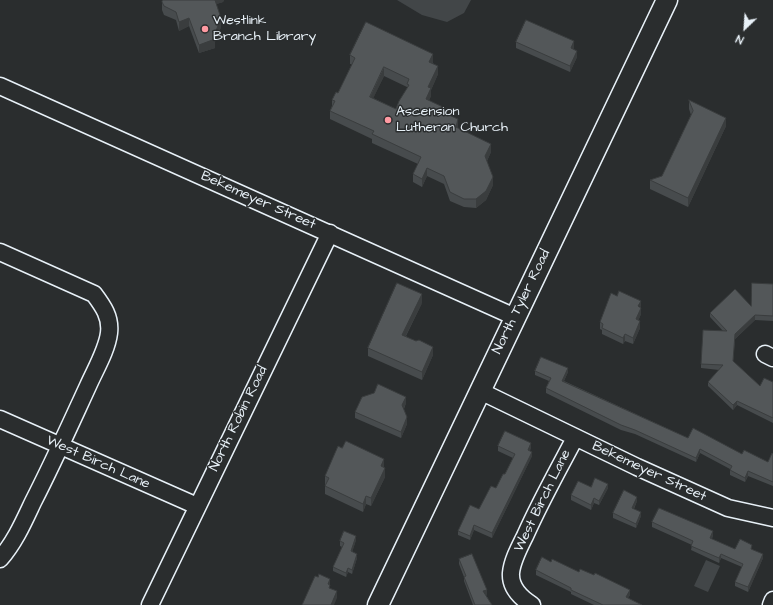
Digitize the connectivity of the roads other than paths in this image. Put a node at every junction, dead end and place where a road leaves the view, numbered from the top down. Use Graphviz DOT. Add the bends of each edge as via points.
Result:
graph roads {
  1 [pos="667,0"];
  2 [pos="0,86"];
  3 [pos="330,233"];
  4 [pos="0,252"];
  5 [pos="515,317"];
  6 [pos="480,391"];
  7 [pos="0,419"];
  8 [pos="575,438"];
  9 [pos="61,446"];
  10 [pos="197,506"];
  11 [pos="773,518"];
  12 [pos="0,559"];
  13 [pos="773,600"];
  14 [pos="150,605"];
  15 [pos="378,605"];
  16 [pos="532,605"];
  17 [pos="771,605"];
  1 -- 5 [label="main road, North Tyler Road"];
  2 -- 3 [label="street, Bekemeyer Street"];
  3 -- 5 [label="street, Bekemeyer Street"];
  3 -- 10 [label="street, North Robin Road"];
  4 -- 9 [label="street" via="94,294 104,308 109,322 109,334 100,358"];
  5 -- 6 [label="main road, North Tyler Road"];
  6 -- 8 [label="street, Bekemeyer Street"];
  6 -- 15 [label="main road, North Tyler Road"];
  7 -- 9 [label="street, West Birch Lane"];
  8 -- 11 [label="street, Bekemeyer Street" via="728,508"];
  8 -- 16 [label="street, West Birch Lane" via="536,510 511,574 514,588 523,600"];
  9 -- 10 [label="street, West Birch Lane"];
  9 -- 12 [label="street" via="20,528"];
  10 -- 14 [label="street, North Robin Road"];
  13 -- 17 [label="street"];
}
